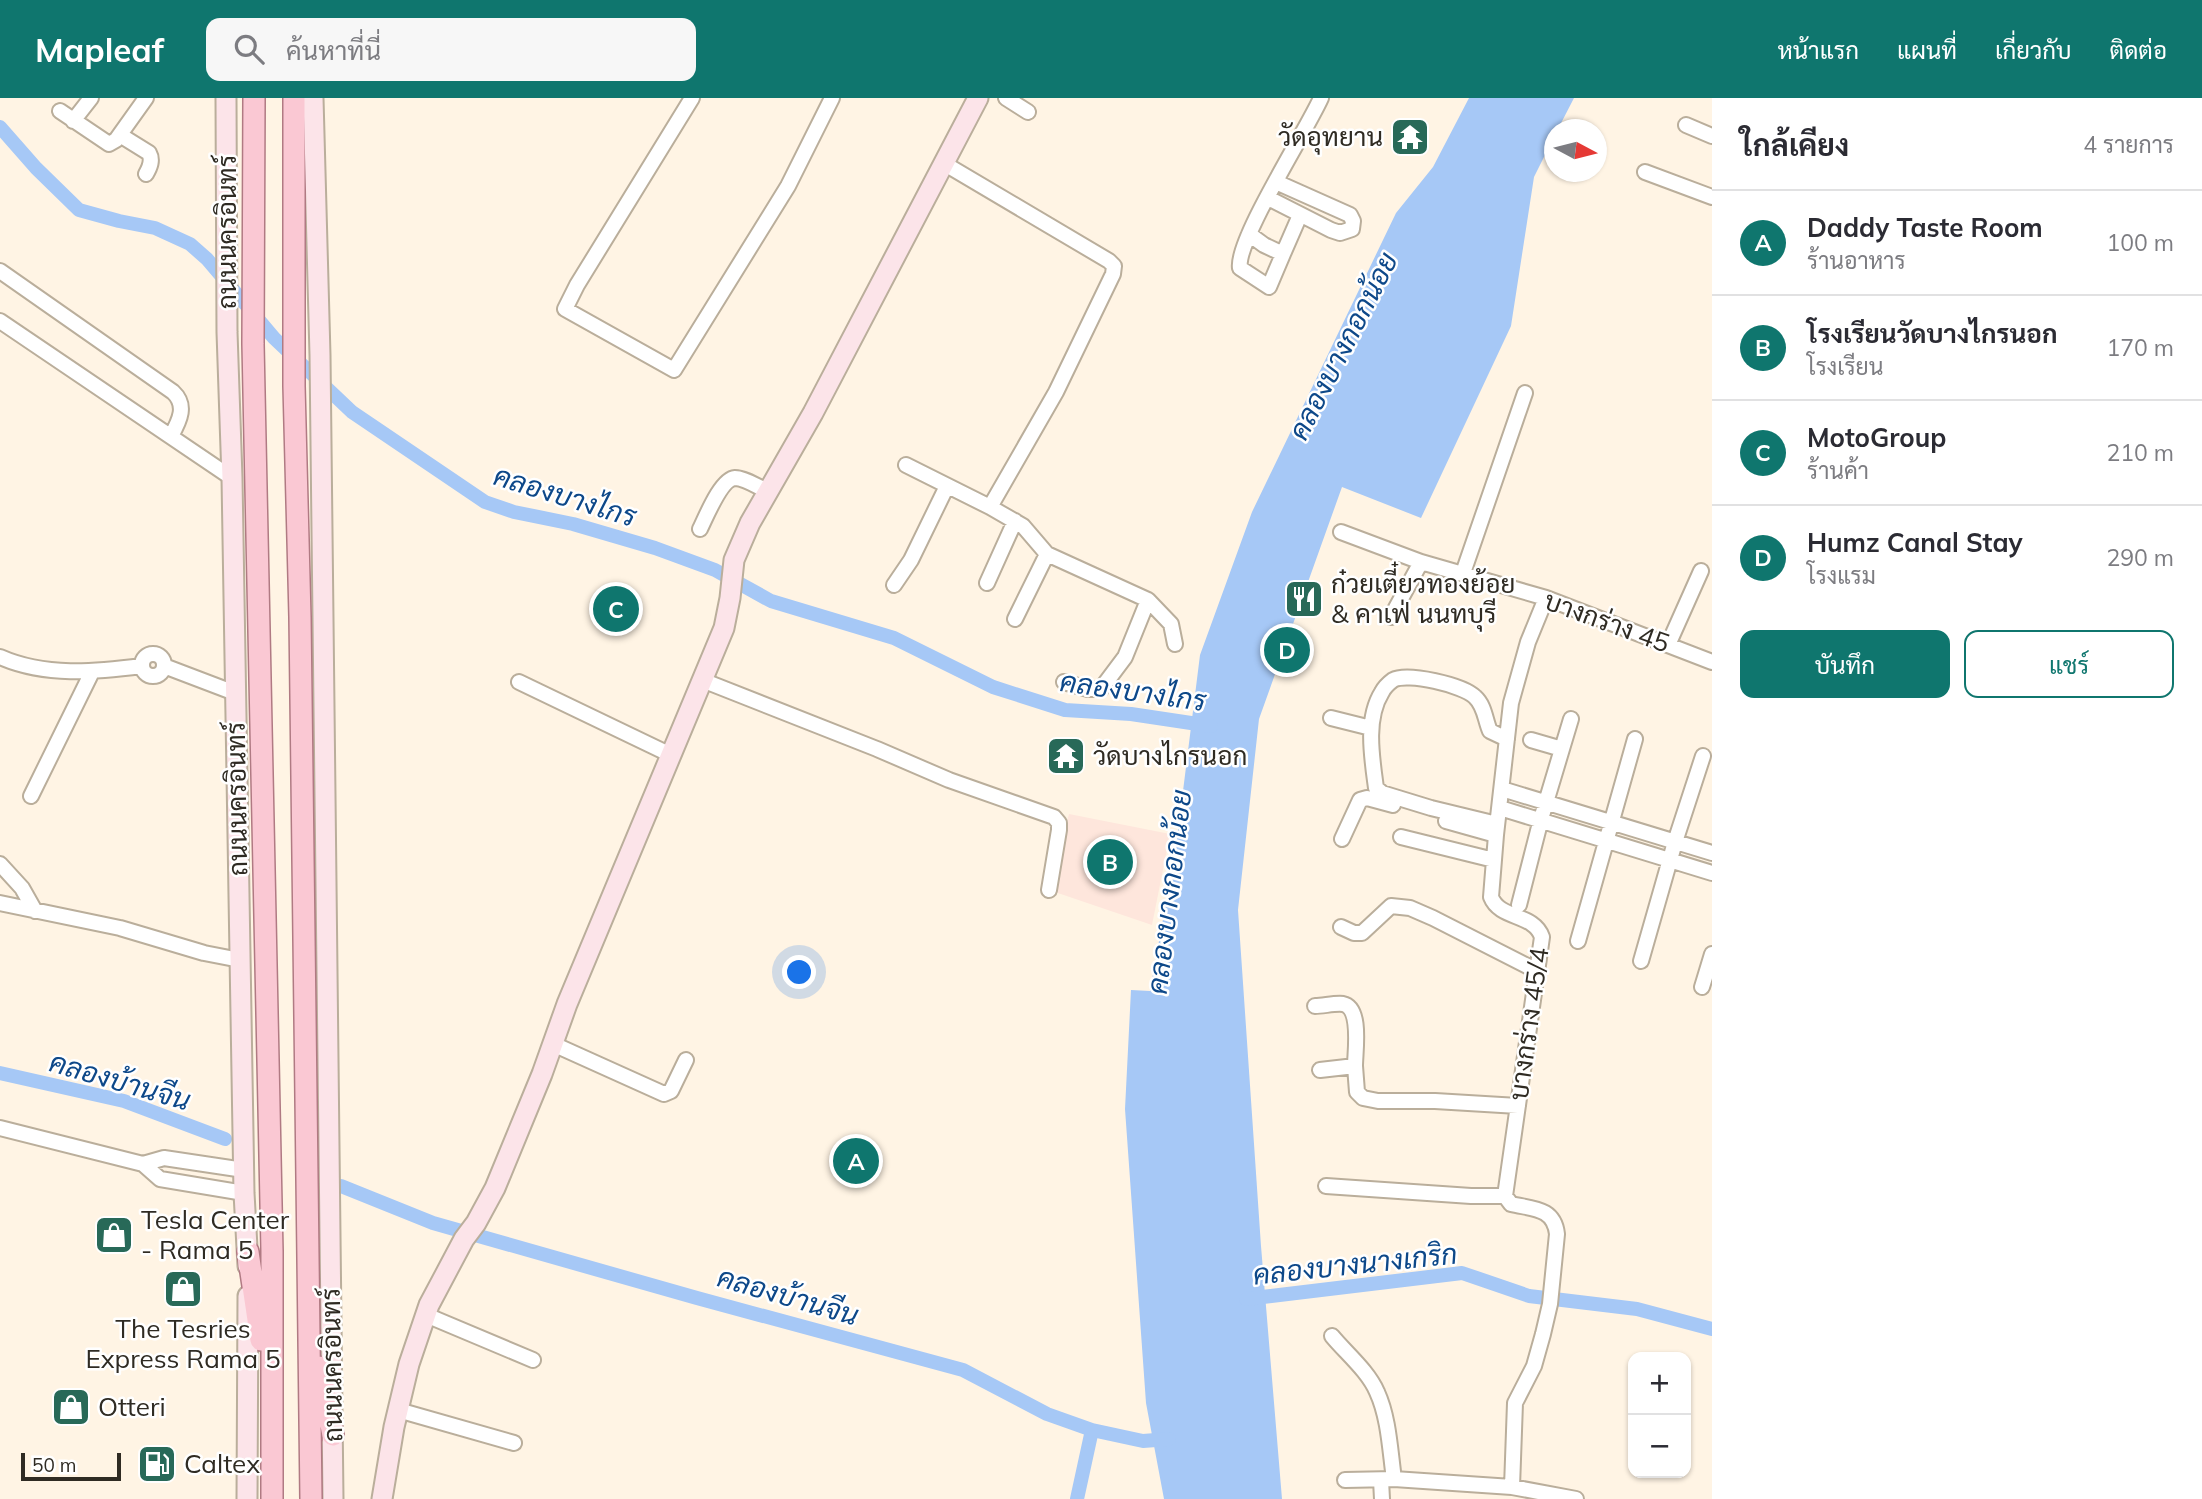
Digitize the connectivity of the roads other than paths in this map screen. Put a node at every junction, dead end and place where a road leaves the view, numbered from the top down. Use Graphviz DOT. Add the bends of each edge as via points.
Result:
graph roads {
  1 [pos="91,98"];
  2 [pos="146,98"];
  3 [pos="226,98"];
  4 [pos="254,98"];
  5 [pos="294,98"];
  6 [pos="313,98"];
  7 [pos="692,98"];
  8 [pos="832,98"];
  9 [pos="978,98"];
  10 [pos="1006,98"];
  11 [pos="1321,98"];
  12 [pos="60,111"];
  13 [pos="1028,112"];
  14 [pos="73,121"];
  15 [pos="1686,125"];
  16 [pos="120,135"];
  17 [pos="1712,136"];
  18 [pos="945,164"];
  19 [pos="1644,172"];
  20 [pos="146,174"];
  21 [pos="1276,182"];
  22 [pos="1712,197"];
  23 [pos="1268,198"];
  24 [pos="1300,215"];
  25 [pos="1249,234"];
  26 [pos="1283,254"];
  27 [pos="0,271"];
  28 [pos="0,321"];
  29 [pos="1525,393"];
  30 [pos="172,436"];
  31 [pos="906,465"];
  32 [pos="232,478"];
  33 [pos="947,486"];
  34 [pos="767,491"];
  35 [pos="990,507"];
  36 [pos="1015,521"];
  37 [pos="700,529"];
  38 [pos="1341,532"];
  39 [pos="1047,554"];
  40 [pos="1421,562"];
  41 [pos="1701,571"];
  42 [pos="1463,573"];
  43 [pos="987,583"];
  44 [pos="894,585"];
  45 [pos="1546,598"];
  46 [pos="1148,600"];
  47 [pos="1391,617"];
  48 [pos="1015,619"];
  49 [pos="1175,644"];
  50 [pos="1668,645"];
  51 [pos="0,657"];
  52 [pos="1712,662"];
  53 [pos="92,672"];
  54 [pos="702,680"];
  55 [pos="519,682"];
  56 [pos="1064,682"];
  57 [pos="235,694"];
  58 [pos="1331,718"];
  59 [pos="1571,719"];
  60 [pos="1371,728"];
  61 [pos="1635,739"];
  62 [pos="1507,740"];
  63 [pos="1531,740"];
  64 [pos="1562,749"];
  65 [pos="671,755"];
  66 [pos="1703,756"];
  67 [pos="1502,789"];
  68 [pos="31,796"];
  69 [pos="1546,802"];
  70 [pos="1500,808"];
  71 [pos="1541,819"];
  72 [pos="1612,821"];
  73 [pos="1496,830"];
  74 [pos="1401,837"];
  75 [pos="1342,839"];
  76 [pos="1606,840"];
  77 [pos="1675,842"];
  78 [pos="1712,853"];
  79 [pos="1494,860"];
  80 [pos="1670,860"];
  81 [pos="0,864"];
  82 [pos="1712,873"];
  83 [pos="1049,890"];
  84 [pos="0,903"];
  85 [pos="1519,905"];
  86 [pos="35,911"];
  87 [pos="0,912"];
  88 [pos="1341,927"];
  89 [pos="1578,941"];
  90 [pos="1712,954"];
  91 [pos="240,960"];
  92 [pos="1641,961"];
  93 [pos="1538,965"];
  94 [pos="1702,987"];
  95 [pos="1315,1006"];
  96 [pos="553,1044"];
  97 [pos="686,1060"];
  98 [pos="1355,1066"];
  99 [pos="1321,1070"];
  100 [pos="1518,1106"];
  101 [pos="0,1128"];
  102 [pos="144,1164"];
  103 [pos="244,1170"];
  104 [pos="1326,1186"];
  105 [pos="244,1193"];
  106 [pos="1505,1196"];
  107 [pos="248,1252"];
  108 [pos="426,1315"];
  109 [pos="309,1320"];
  110 [pos="1332,1336"];
  111 [pos="533,1360"];
  112 [pos="398,1410"];
  113 [pos="272,1412"];
  114 [pos="333,1435"];
  115 [pos="514,1443"];
  116 [pos="1345,1480"];
  117 [pos="1388,1480"];
  118 [pos="1512,1487"];
  119 [pos="247,1499"];
  120 [pos="272,1499"];
  121 [pos="311,1499"];
  122 [pos="333,1499"];
  123 [pos="383,1499"];
  124 [pos="1382,1499"];
  125 [pos="1576,1499"];
  1 -- 14 [label="street"];
  2 -- 16 [label="street"];
  3 -- 32 [label="main road, ถนนนครอินทร์"];
  4 -- 113 [label="main road, ถนนนครอินทร์" via="253,344"];
  5 -- 109 [label="main road, ถนนนครอินทร์" via="294,386"];
  6 -- 114 [label="main road, ถนนนครอินทร์"];
  7 -- 8 [label="street" via="565,309 674,370 788,186"];
  9 -- 18 [label="main road"];
  10 -- 13 [label="street"];
  11 -- 21 [label="street"];
  12 -- 14 [label="street"];
  14 -- 16 [label="street" via="109,144"];
  15 -- 17 [label="street"];
  16 -- 20 [label="street" via="149,153 151,164"];
  18 -- 34 [label="main road"];
  18 -- 35 [label="street" via="1114,266 1056,392"];
  19 -- 22 [label="street"];
  21 -- 23 [label="street"];
  21 -- 24 [label="street" via="1350,215 1352,229 1340,233"];
  23 -- 24 [label="street"];
  23 -- 25 [label="street"];
  24 -- 26 [label="street"];
  25 -- 26 [label="street"];
  25 -- 26 [label="street" via="1238,261 1244,273 1269,287"];
  27 -- 30 [label="street" via="173,391 182,405"];
  28 -- 30 [label="street"];
  29 -- 42 [label="street"];
  30 -- 32 [label="street"];
  31 -- 33 [label="street"];
  32 -- 57 [label="main road, ถนนนครอินทร์"];
  33 -- 35 [label="street"];
  33 -- 44 [label="street"];
  34 -- 37 [label="street" via="743,480 729,480"];
  34 -- 54 [label="main road" via="734,560 728,614"];
  35 -- 36 [label="street"];
  36 -- 39 [label="street"];
  36 -- 43 [label="street"];
  38 -- 40 [label="street, บางกร่าง 45"];
  39 -- 46 [label="street"];
  39 -- 48 [label="street"];
  40 -- 42 [label="street, บางกร่าง 45"];
  40 -- 47 [label="street"];
  41 -- 50 [label="street"];
  42 -- 45 [label="street, บางกร่าง 45"];
  45 -- 50 [label="street, บางกร่าง 45"];
  45 -- 62 [label="street, บางกร่าง 45/4" via="1516,680"];
  46 -- 49 [label="street" via="1171,624"];
  46 -- 56 [label="street" via="1125,657 1101,689"];
  50 -- 52 [label="street, บางกร่าง 45"];
  51 -- 53 [label="street" via="52,670"];
  53 -- 57 [label="street" via="142,666 153,677 161,674 164,666"];
  53 -- 68 [label="street"];
  54 -- 65 [label="main road"];
  54 -- 83 [label="street" via="948,780 1054,817 1059,830"];
  55 -- 65 [label="street"];
  57 -- 91 [label="main road, ถนนนครอินทร์"];
  58 -- 60 [label="street"];
  59 -- 64 [label="street"];
  60 -- 62 [label="street" via="1384,689 1393,680 1411,677 1468,691 1482,707 1490,731"];
  60 -- 73 [label="street" via="1376,788 1382,793"];
  61 -- 72 [label="street"];
  62 -- 67 [label="street, บางกร่าง 45/4"];
  63 -- 64 [label="street"];
  64 -- 69 [label="street"];
  65 -- 96 [label="main road"];
  66 -- 77 [label="street"];
  67 -- 69 [label="street"];
  67 -- 70 [label="street, บางกร่าง 45/4"];
  69 -- 71 [label="street"];
  69 -- 72 [label="street"];
  70 -- 71 [label="street"];
  70 -- 73 [label="street, บางกร่าง 45/4"];
  71 -- 76 [label="street"];
  71 -- 85 [label="street"];
  72 -- 76 [label="street"];
  72 -- 77 [label="street"];
  73 -- 75 [label="street" via="1367,797 1360,800"];
  73 -- 79 [label="street, บางกร่าง 45/4"];
  74 -- 79 [label="street"];
  76 -- 80 [label="street"];
  76 -- 89 [label="street"];
  77 -- 78 [label="street"];
  77 -- 80 [label="street"];
  79 -- 93 [label="street, บางกร่าง 45/4" via="1494,905 1539,928"];
  80 -- 82 [label="street"];
  80 -- 92 [label="street"];
  81 -- 86 [label="street"];
  84 -- 86 [label="street"];
  86 -- 87 [label="street"];
  86 -- 91 [label="street"];
  88 -- 93 [label="street" via="1362,933 1391,906 1400,906"];
  90 -- 94 [label="street"];
  91 -- 103 [label="main road, ถนนนครอินทร์"];
  93 -- 100 [label="street, บางกร่าง 45/4"];
  95 -- 98 [label="street" via="1343,1004 1355,1015"];
  96 -- 97 [label="street" via="664,1094 671,1091"];
  96 -- 108 [label="main road" via="495,1188"];
  98 -- 99 [label="street"];
  98 -- 100 [label="street" via="1357,1092 1363,1098"];
  100 -- 106 [label="street, บางกร่าง 45/4"];
  101 -- 102 [label="street"];
  102 -- 103 [label="street" via="164,1158"];
  102 -- 105 [label="street" via="160,1179"];
  103 -- 105 [label="main road, ถนนนครอินทร์"];
  104 -- 106 [label="street"];
  105 -- 107 [label="main road, ถนนนครอินทร์"];
  106 -- 118 [label="street" via="1511,1205 1553,1217 1557,1234 1550,1304 1534,1366 1515,1403"];
  107 -- 113 [label="main road"];
  107 -- 119 [label="main road, ถนนนครอินทร์"];
  108 -- 111 [label="street"];
  108 -- 112 [label="main road"];
  109 -- 114 [label="main road"];
  109 -- 121 [label="main road, ถนนนครอินทร์"];
  110 -- 117 [label="street" via="1378,1393"];
  112 -- 115 [label="street"];
  112 -- 123 [label="main road"];
  113 -- 120 [label="main road, ถนนนครอินทร์"];
  114 -- 122 [label="main road, ถนนนครอินทร์"];
  116 -- 117 [label="street"];
  117 -- 118 [label="street"];
  117 -- 124 [label="street"];
  118 -- 125 [label="street"];
}
